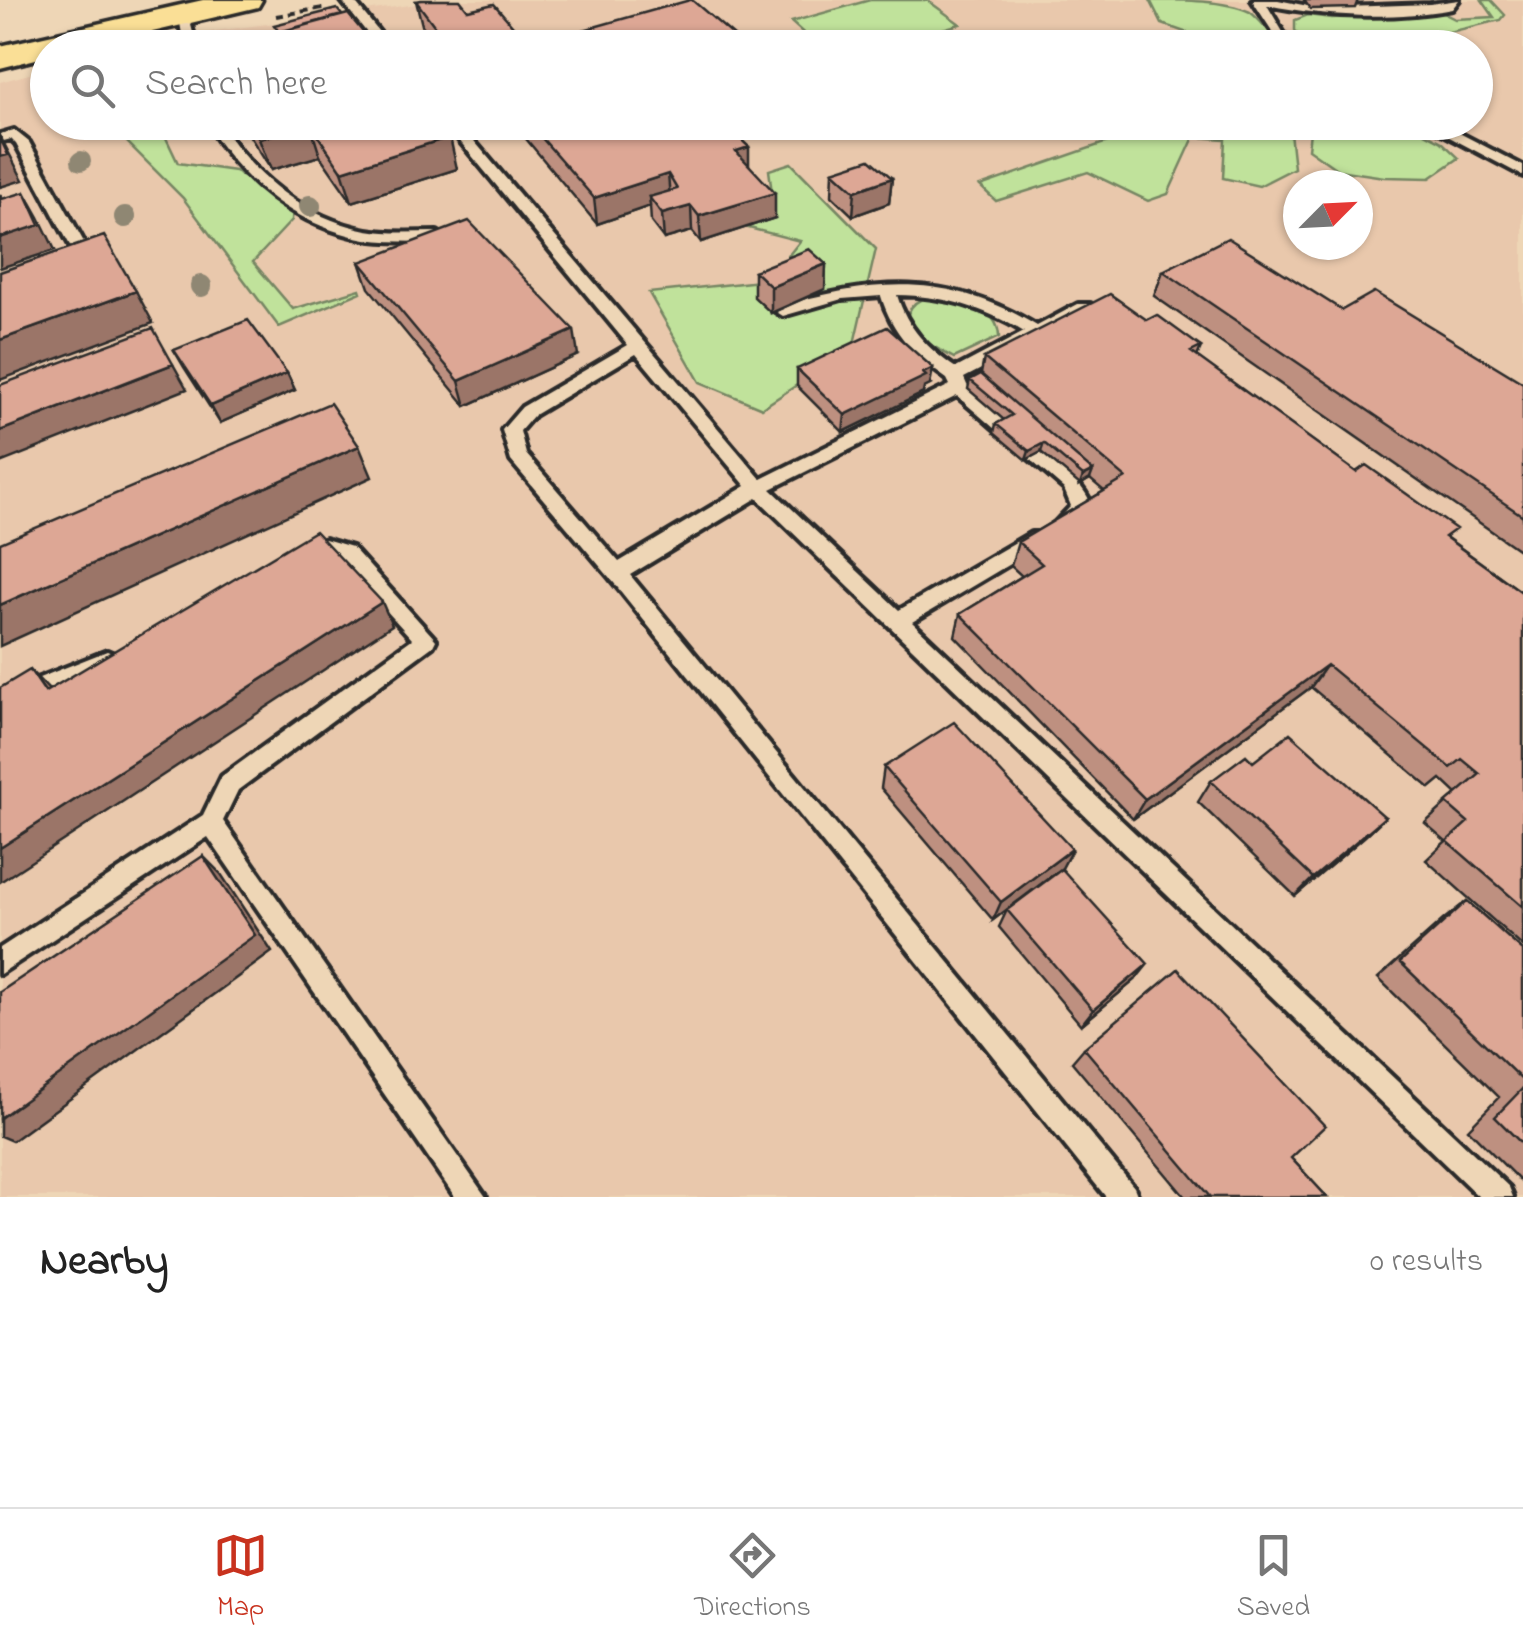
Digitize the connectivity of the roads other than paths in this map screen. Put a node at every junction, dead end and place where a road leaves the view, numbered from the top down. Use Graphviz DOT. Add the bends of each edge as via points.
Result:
graph roads {
  1 [pos="246,0"];
  2 [pos="347,0"];
  3 [pos="1260,0"];
  4 [pos="1453,0"];
  5 [pos="185,30"];
  6 [pos="371,30"];
  7 [pos="1276,30"];
  8 [pos="30,53"];
  9 [pos="0,57"];
  10 [pos="0,138"];
  11 [pos="222,140"];
  12 [pos="465,140"];
  13 [pos="1462,140"];
  14 [pos="1523,172"];
  15 [pos="437,237"];
  16 [pos="72,274"];
  17 [pos="887,290"];
  18 [pos="1096,302"];
  19 [pos="784,311"];
  20 [pos="1034,331"];
  21 [pos="638,346"];
  22 [pos="957,382"];
  23 [pos="758,488"];
  24 [pos="294,564"];
  25 [pos="617,574"];
  26 [pos="897,621"];
  27 [pos="132,649"];
  28 [pos="0,710"];
  29 [pos="211,822"];
  30 [pos="0,962"];
  31 [pos="472,1197"];
  32 [pos="1124,1197"];
  33 [pos="1500,1197"];
  1 -- 5 [label="main road"];
  2 -- 6 [label="lane"];
  3 -- 4 [label="lane" via="1318,12 1430,8"];
  3 -- 7 [label="lane"];
  8 -- 9 [label="main road"];
  10 -- 16 [label="lane" via="14,134 22,142 90,267"];
  11 -- 15 [label="lane" via="242,169 304,210 360,233"];
  12 -- 21 [label="lane"];
  13 -- 14 [label="lane"];
  17 -- 19 [label="lane" via="841,294"];
  17 -- 20 [label="lane" via="974,298"];
  17 -- 22 [label="lane" via="902,331"];
  18 -- 20 [label="lane"];
  20 -- 22 [label="lane"];
  21 -- 23 [label="lane"];
  21 -- 25 [label="lane" via="528,412 510,430 517,456"];
  22 -- 23 [label="lane"];
  22 -- 26 [label="lane" via="1071,484 1080,509"];
  23 -- 25 [label="lane"];
  23 -- 26 [label="lane"];
  24 -- 29 [label="lane" via="325,546 345,552 426,640 230,783"];
  25 -- 32 [label="lane"];
  26 -- 33 [label="lane"];
  27 -- 28 [label="lane"];
  29 -- 30 [label="lane"];
  29 -- 31 [label="lane"];
}
